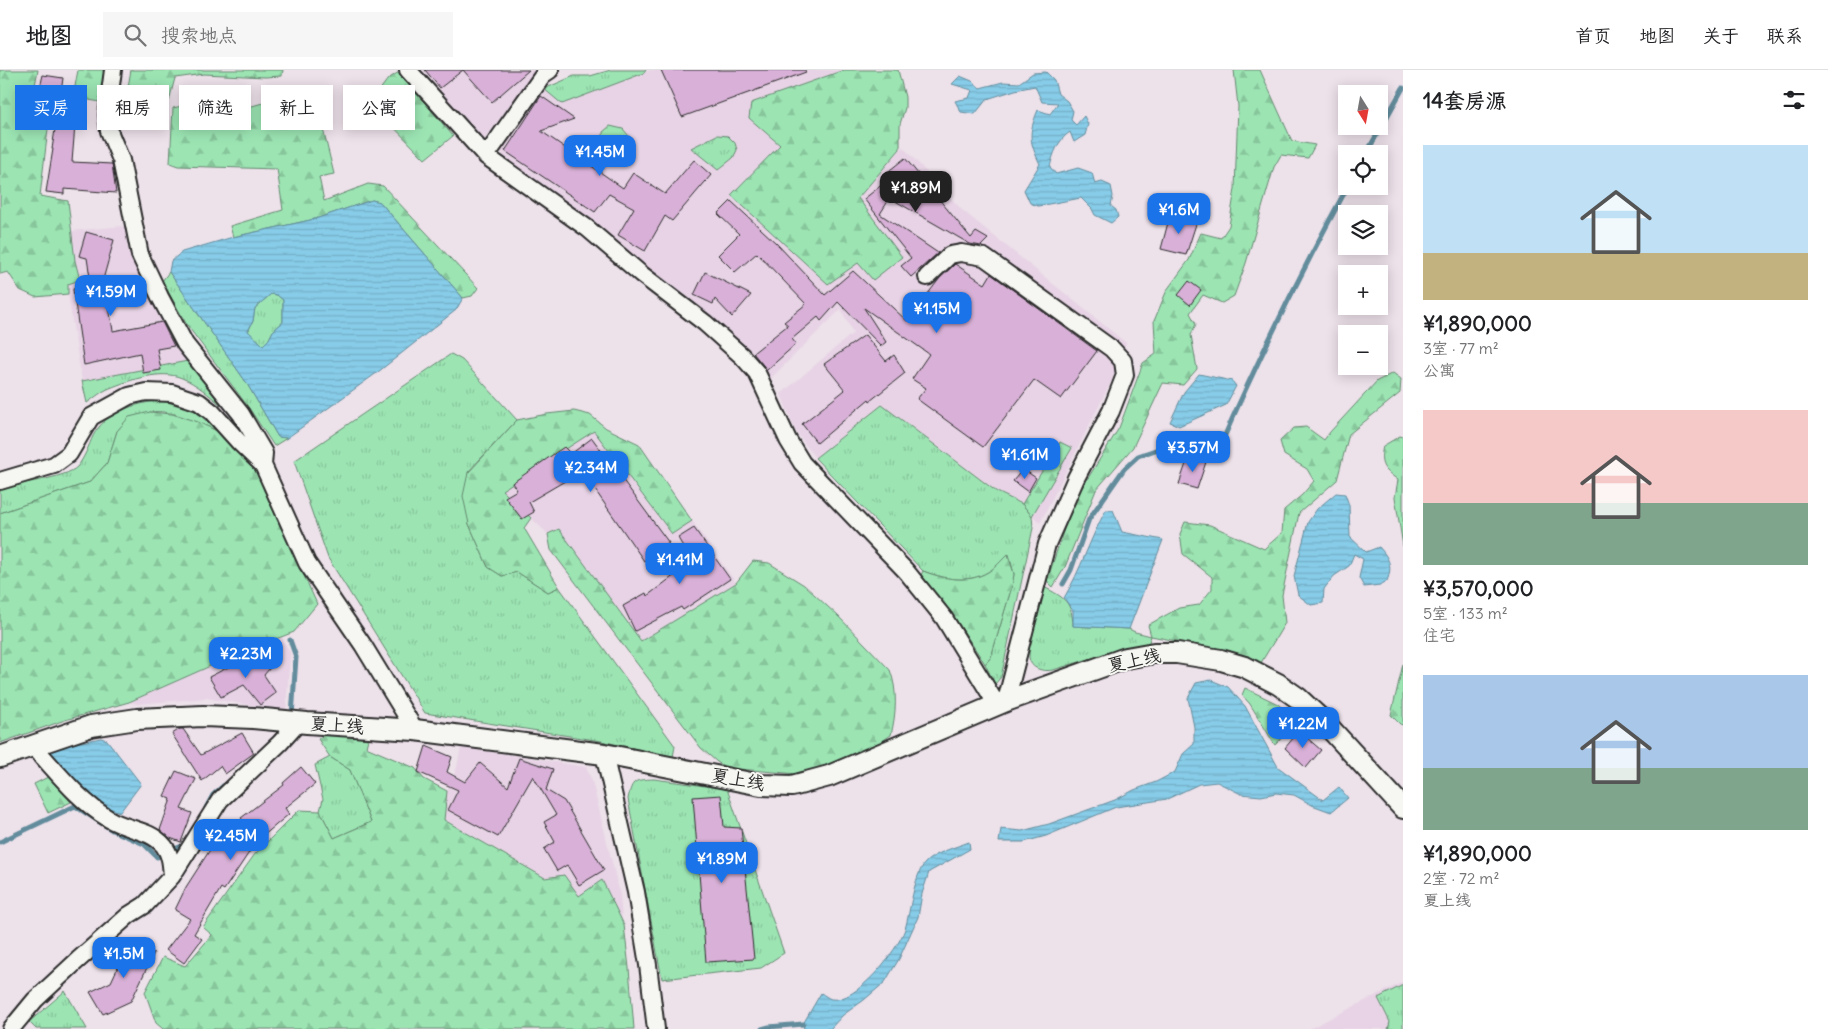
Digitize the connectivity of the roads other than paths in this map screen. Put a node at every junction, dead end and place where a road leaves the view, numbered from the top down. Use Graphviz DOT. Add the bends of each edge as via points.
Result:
graph roads {
  1 [pos="113,70"];
  2 [pos="408,70"];
  3 [pos="550,70"];
  4 [pos="486,156"];
  5 [pos="927,277"];
  6 [pos="264,465"];
  7 [pos="0,481"];
  8 [pos="1002,703"];
  9 [pos="299,722"];
  10 [pos="415,730"];
  11 [pos="34,747"];
  12 [pos="604,754"];
  13 [pos="0,757"];
  14 [pos="1403,808"];
  15 [pos="172,876"];
  16 [pos="11,1029"];
  17 [pos="656,1029"];
  1 -- 6 [label="street" via="107,115 109,131 121,160 140,255 185,344 241,414 264,453"];
  2 -- 4 [label="street"];
  3 -- 4 [label="street"];
  4 -- 8 [label="street" via="587,228 742,356 757,373 802,463 906,571 944,618"];
  5 -- 8 [label="street" via="950,255 961,253 984,257 1123,361 1125,375 1111,411 1047,544"];
  6 -- 7 [label="street" via="199,402 172,393 146,392 129,396 91,417 69,454 54,466"];
  6 -- 10 [label="street" via="307,563"];
  8 -- 12 [label="street, 夏上线" via="829,776 792,786 761,784"];
  8 -- 14 [label="street, 夏上线" via="1126,658 1177,652 1221,660 1245,667 1298,698"];
  9 -- 10 [label="street, 夏上线"];
  9 -- 11 [label="street, 夏上线" via="211,717 137,719 91,726"];
  9 -- 15 [label="street" via="220,800"];
  10 -- 12 [label="street, 夏上线"];
  11 -- 13 [label="street, 夏上线"];
  11 -- 15 [label="street" via="84,801 111,820 150,834 164,846 171,858"];
  12 -- 17 [label="street" via="636,892"];
  15 -- 16 [label="street" via="145,905 129,915 35,1000"];
}
